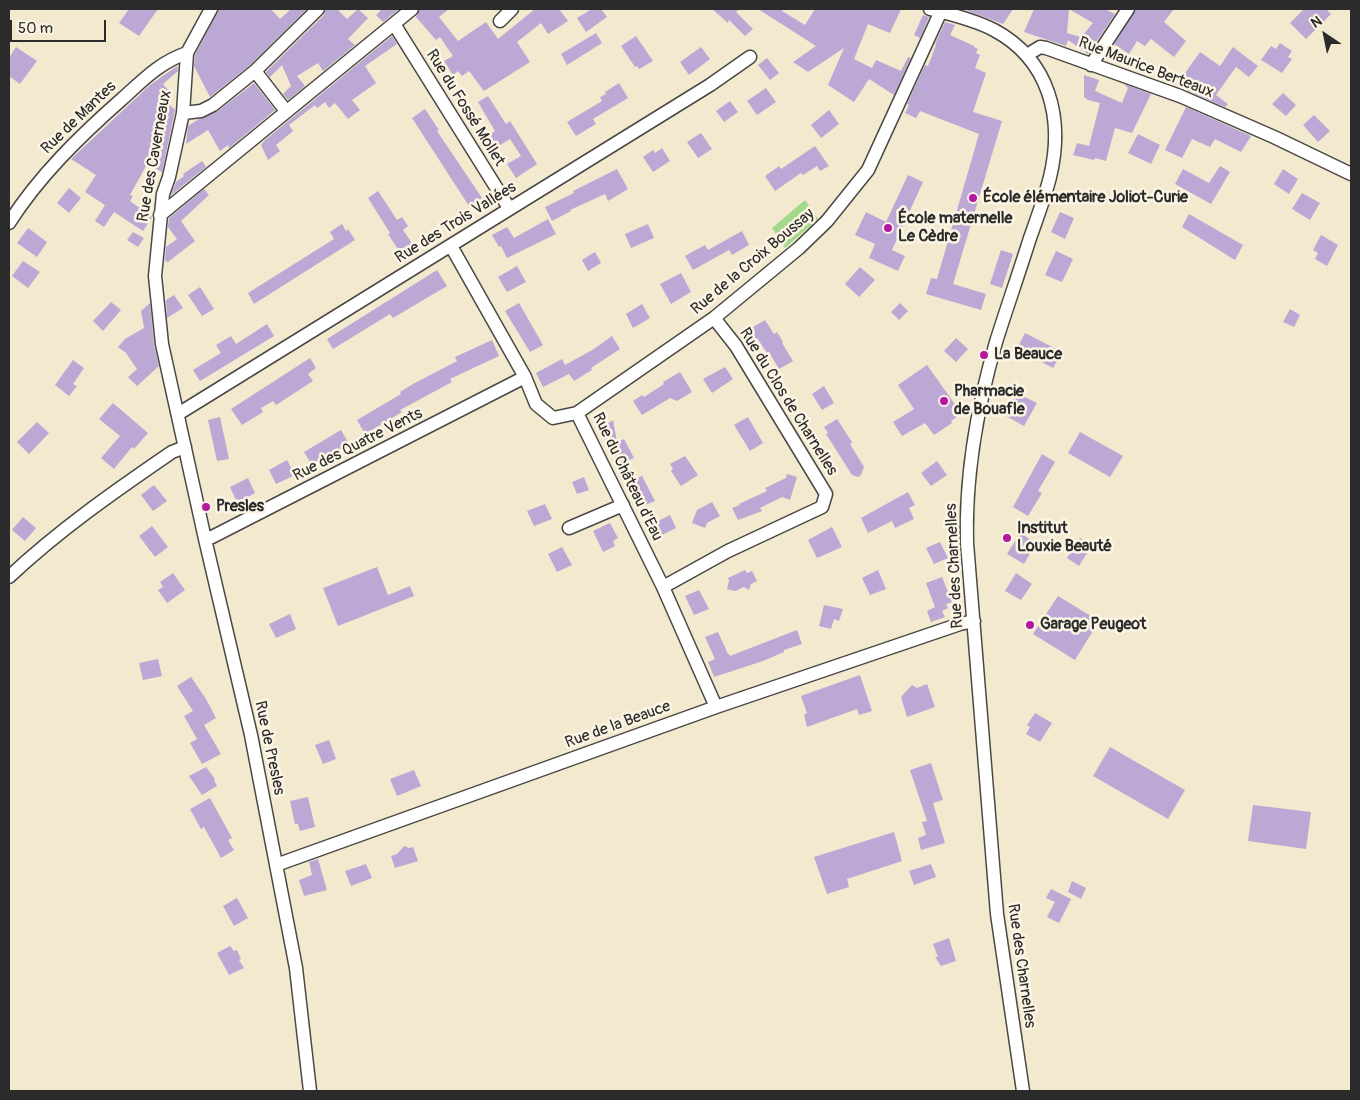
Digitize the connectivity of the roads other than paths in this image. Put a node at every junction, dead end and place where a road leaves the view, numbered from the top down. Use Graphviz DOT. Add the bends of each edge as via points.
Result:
graph roads {
  1 [pos="211,9"];
  2 [pos="318,9"];
  3 [pos="412,9"];
  4 [pos="512,9"];
  5 [pos="1128,9"];
  6 [pos="935,10"];
  7 [pos="500,21"];
  8 [pos="394,24"];
  9 [pos="187,53"];
  10 [pos="1027,55"];
  11 [pos="750,57"];
  12 [pos="1091,65"];
  13 [pos="255,71"];
  14 [pos="286,111"];
  15 [pos="183,113"];
  16 [pos="1351,174"];
  17 [pos="509,208"];
  18 [pos="160,215"];
  19 [pos="9,223"];
  20 [pos="451,246"];
  21 [pos="714,318"];
  22 [pos="525,377"];
  23 [pos="577,413"];
  24 [pos="178,414"];
  25 [pos="185,447"];
  26 [pos="623,505"];
  27 [pos="568,528"];
  28 [pos="204,539"];
  29 [pos="9,577"];
  30 [pos="663,587"];
  31 [pos="974,621"];
  32 [pos="716,707"];
  33 [pos="276,865"];
  34 [pos="310,1091"];
  35 [pos="1023,1091"];
  1 -- 9 [label="street"];
  2 -- 13 [label="street"];
  3 -- 8 [label="street"];
  4 -- 7 [label="street"];
  5 -- 12 [label="street"];
  6 -- 10 [label="street" via="994,30"];
  6 -- 21 [label="street, Rue de la Croix Boussay" via="868,170 827,221 799,248"];
  8 -- 14 [label="street"];
  8 -- 17 [label="street, Rue du Fossé Mollet"];
  9 -- 15 [label="street, Rue des Caverneaux"];
  9 -- 19 [label="street, Rue de Mantes" via="161,65 106,113 43,175"];
  10 -- 12 [label="street, Rue Maurice Berteaux" via="1040,47"];
  10 -- 31 [label="street, Rue des Charnelles" via="1043,79 1053,110 1054,152 1050,177 994,350 973,439 966,523"];
  11 -- 17 [label="street, Rue des Trois Vallées"];
  12 -- 16 [label="street, Rue Maurice Berteaux" via="1180,96"];
  13 -- 14 [label="street"];
  13 -- 15 [label="street" via="214,105 201,111"];
  14 -- 18 [label="street"];
  15 -- 18 [label="street, Rue des Caverneaux"];
  17 -- 20 [label="street, Rue des Trois Vallées"];
  18 -- 24 [label="street, Rue des Caverneaux" via="155,276 162,344"];
  20 -- 22 [label="street, Rue du Château d'Eau"];
  20 -- 24 [label="street, Rue des Trois Vallées"];
  21 -- 23 [label="street, Rue de la Croix Boussay"];
  21 -- 30 [label="street, Rue du Clos de Charnelles" via="736,346 826,494 822,508 728,551"];
  22 -- 23 [label="street, Rue du Château d'Eau" via="536,404 553,418"];
  22 -- 28 [label="street, Rue des Quatre Vents"];
  23 -- 26 [label="street, Rue du Château d'Eau"];
  24 -- 25 [label="street, Rue de Presles"];
  25 -- 28 [label="street, Rue de Presles"];
  25 -- 29 [label="street" via="172,452 98,502"];
  26 -- 27 [label="street"];
  26 -- 30 [label="street, Rue du Château d'Eau"];
  28 -- 33 [label="street, Rue de Presles" via="250,735"];
  30 -- 32 [label="street, Rue du Château d'Eau"];
  31 -- 32 [label="street, Rue de la Beauce"];
  31 -- 35 [label="street, Rue des Charnelles" via="996,914"];
  32 -- 33 [label="street, Rue de la Beauce"];
  33 -- 34 [label="street, Rue de Presles" via="296,968"];
}
